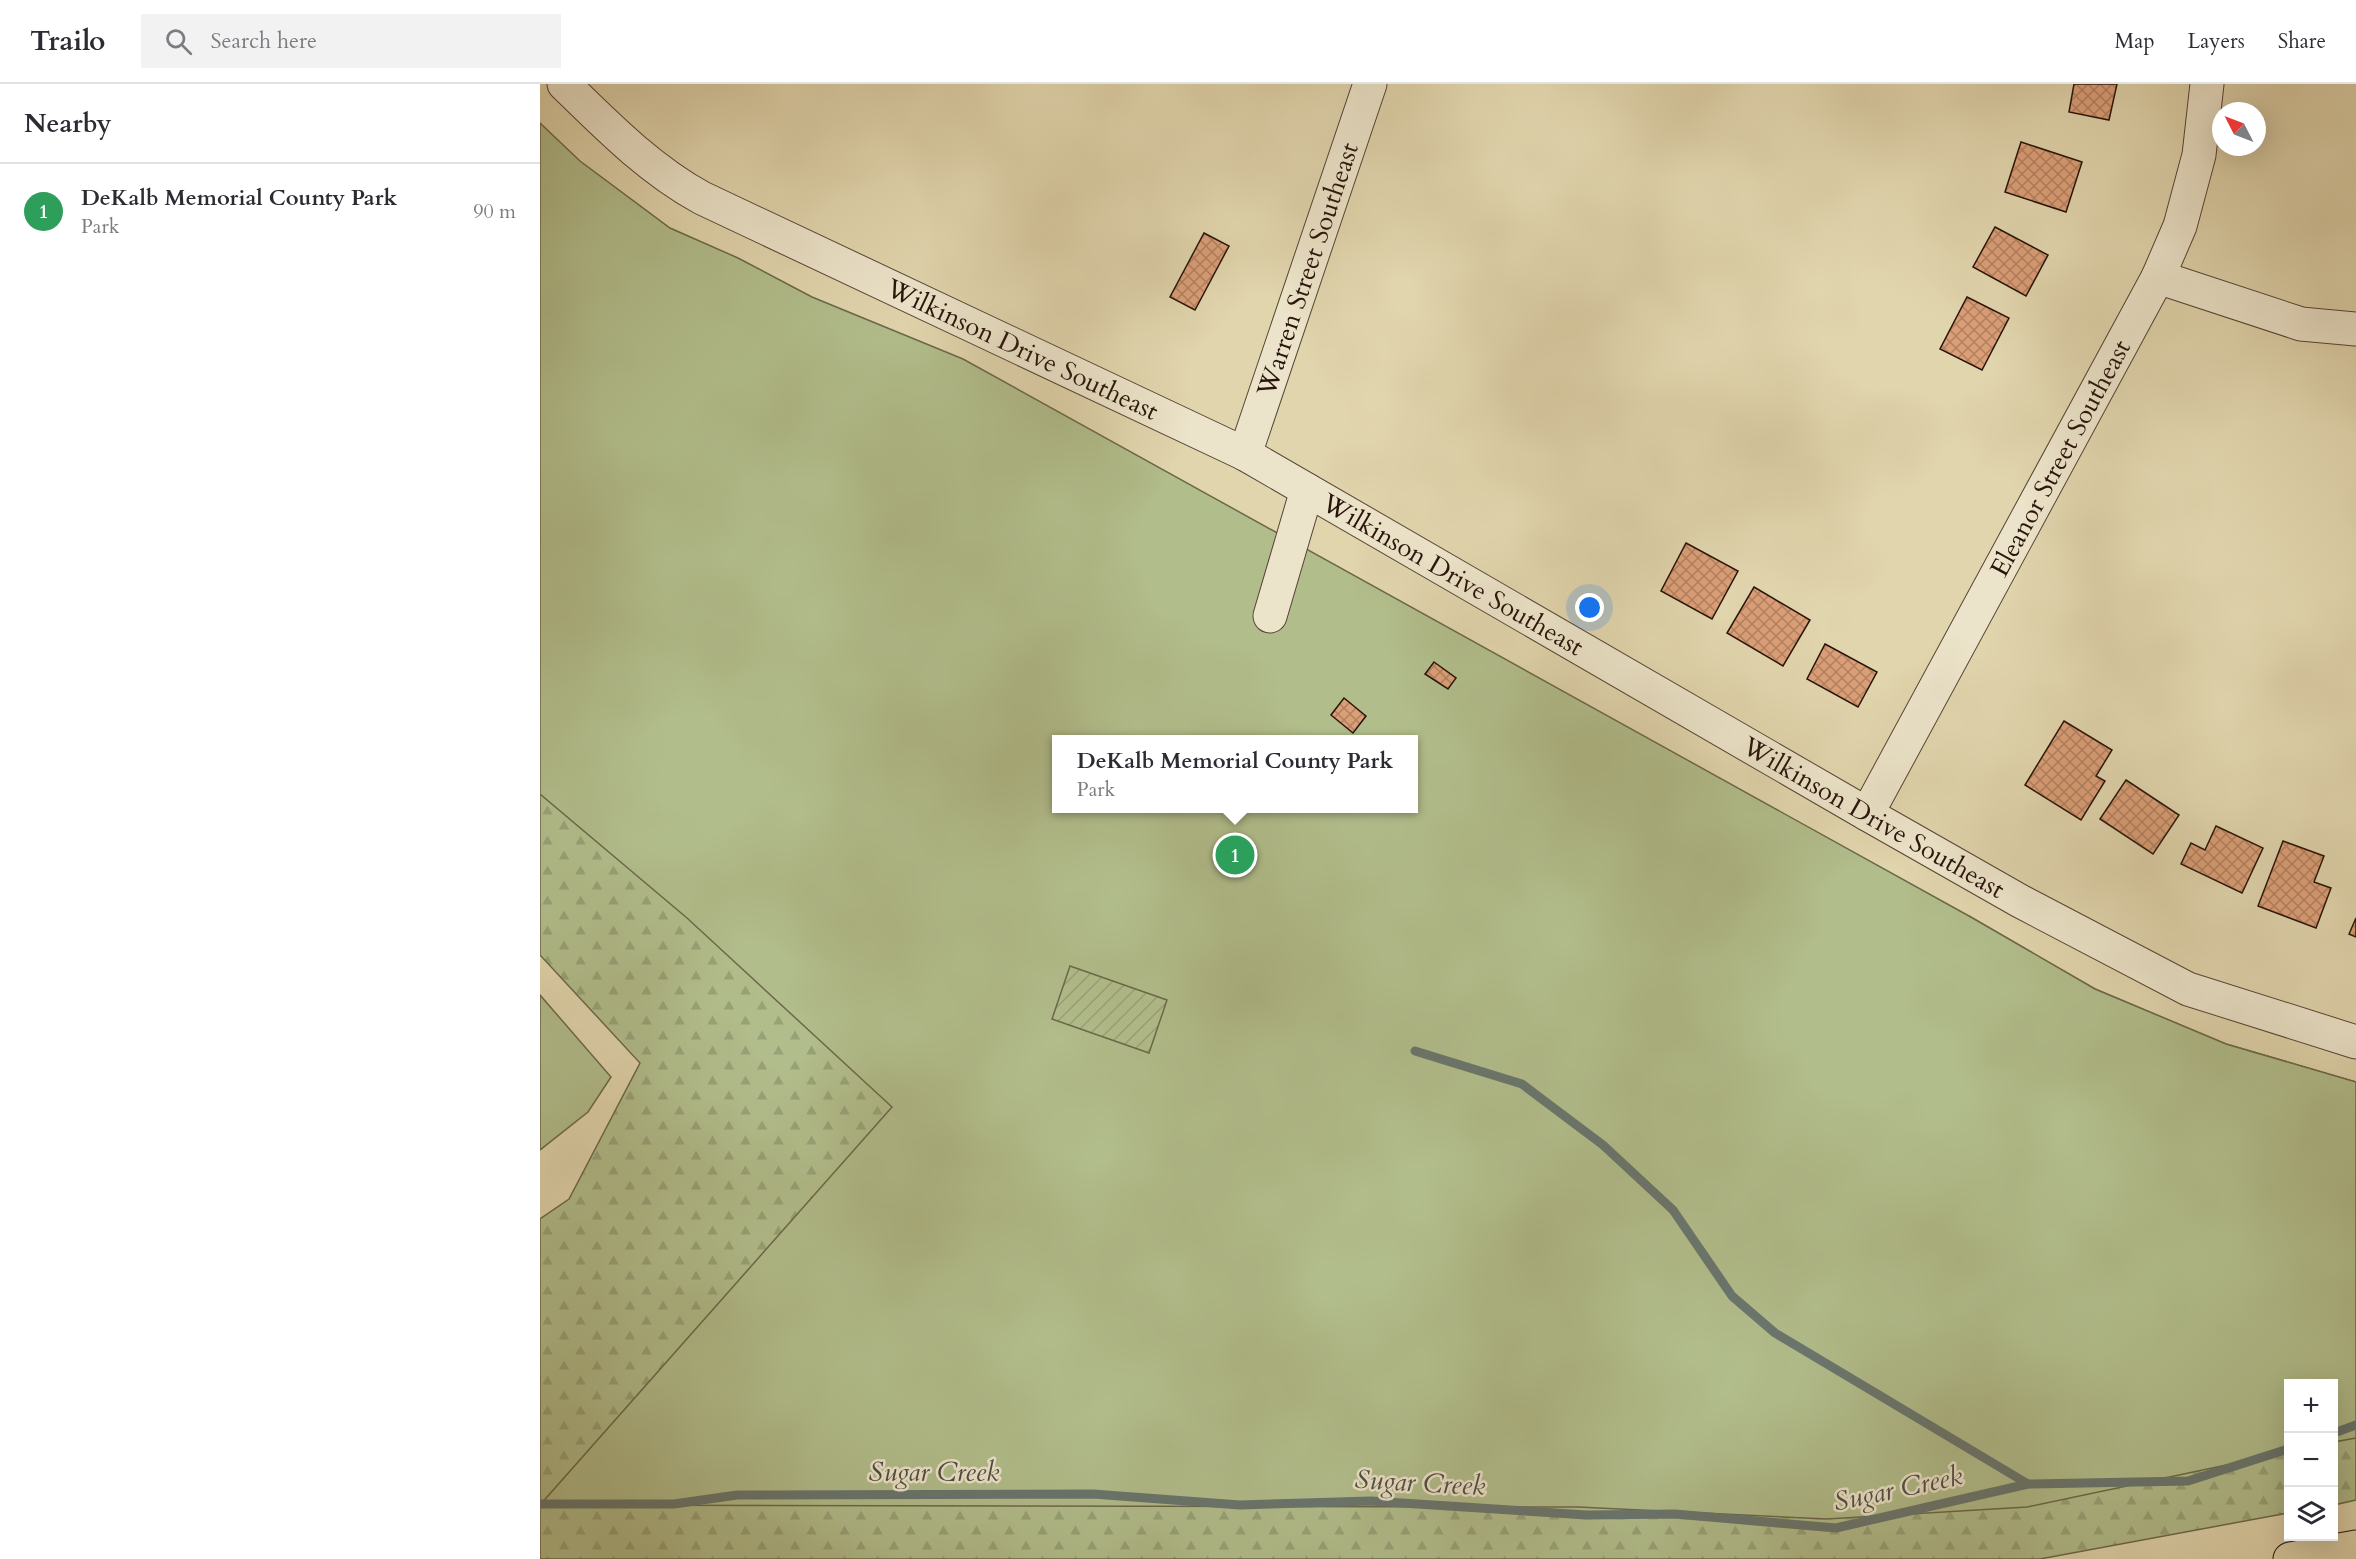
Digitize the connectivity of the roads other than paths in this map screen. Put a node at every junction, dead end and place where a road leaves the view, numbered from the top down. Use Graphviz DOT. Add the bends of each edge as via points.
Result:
graph roads {
  1 [pos="564,84"];
  2 [pos="1370,84"];
  3 [pos="2207,84"];
  4 [pos="2158,278"];
  5 [pos="2356,329"];
  6 [pos="1245,454"];
  7 [pos="1307,490"];
  8 [pos="1270,616"];
  9 [pos="1867,814"];
  10 [pos="2356,1042"];
  11 [pos="2356,1547"];
  12 [pos="2290,1559"];
  1 -- 6 [label="street, Wilkinson Drive Southeast" via="677,184"];
  2 -- 6 [label="street, Warren Street Southeast"];
  3 -- 4 [label="street, Eleanor Street Southeast" via="2196,165 2180,226"];
  4 -- 5 [label="street" via="2301,324"];
  4 -- 9 [label="street, Eleanor Street Southeast"];
  6 -- 7 [label="street, Wilkinson Drive Southeast"];
  7 -- 8 [label="street"];
  7 -- 9 [label="street, Wilkinson Drive Southeast"];
  9 -- 10 [label="street, Wilkinson Drive Southeast" via="2020,901 2188,989"];
  11 -- 12 [label="highway"];
}
